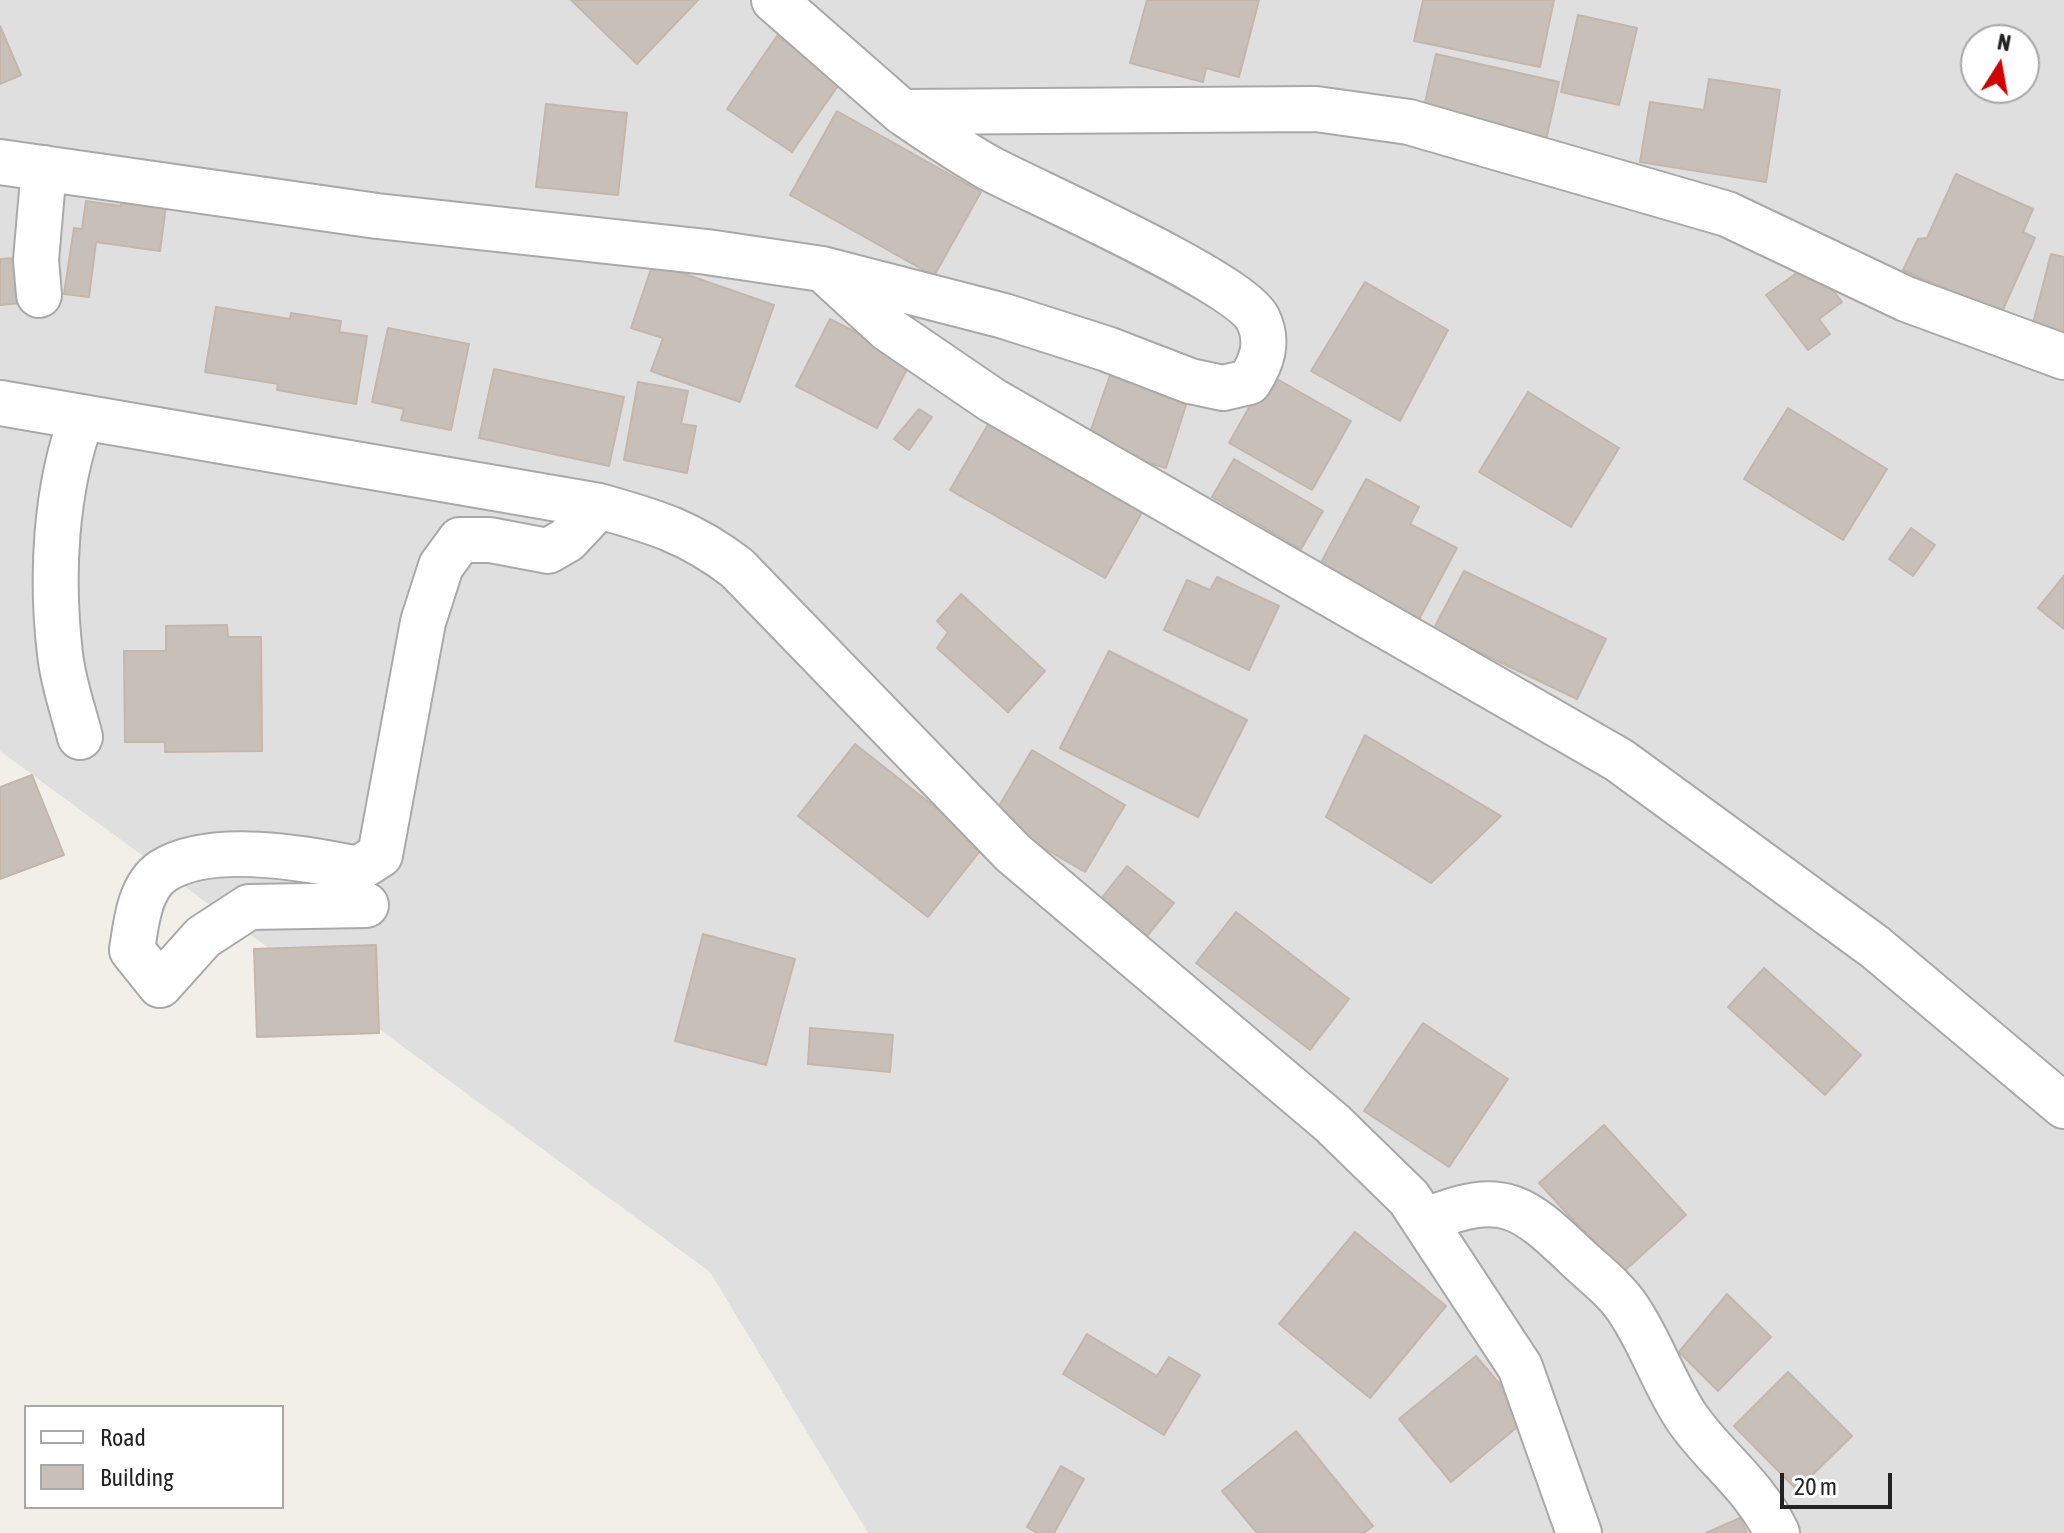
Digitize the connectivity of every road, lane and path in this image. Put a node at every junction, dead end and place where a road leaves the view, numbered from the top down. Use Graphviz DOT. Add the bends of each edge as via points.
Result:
graph roads {
  1 [pos="774,0"];
  2 [pos="902,112"];
  3 [pos="0,162"];
  4 [pos="44,168"];
  5 [pos="822,269"];
  6 [pos="39,295"];
  7 [pos="2064,357"];
  8 [pos="0,403"];
  9 [pos="82,417"];
  10 [pos="599,506"];
  11 [pos="80,737"];
  12 [pos="366,905"];
  13 [pos="2064,1106"];
  14 [pos="1427,1220"];
  15 [pos="1579,1533"];
  16 [pos="1777,1533"];
  1 -- 2 [label="street"];
  2 -- 5 [label="street" via="987,167 1219,285 1257,317 1264,342 1261,363 1249,382 1223,388 1004,316"];
  2 -- 7 [label="street" via="1316,109 1409,122 1727,214 1906,299"];
  3 -- 4 [label="street"];
  4 -- 5 [label="street" via="377,216"];
  4 -- 6 [label="street" via="36,260"];
  5 -- 13 [label="street" via="888,329 992,400 1619,760 1875,947"];
  8 -- 9 [label="street"];
  9 -- 10 [label="street"];
  9 -- 11 [label="street" via="69,453 58,571 60,656"];
  10 -- 12 [label="street" via="567,540 548,551 460,540 441,566 423,622 380,855 358,869 252,853 192,861 162,872 141,901 132,950 160,985 203,937 249,907"];
  10 -- 14 [label="street" via="663,524 703,542 737,568 1013,853 1332,1123"];
  14 -- 15 [label="street" via="1520,1367"];
  14 -- 16 [label="street" via="1489,1203 1511,1207 1540,1223 1619,1297 1684,1413 1749,1486"];
}
